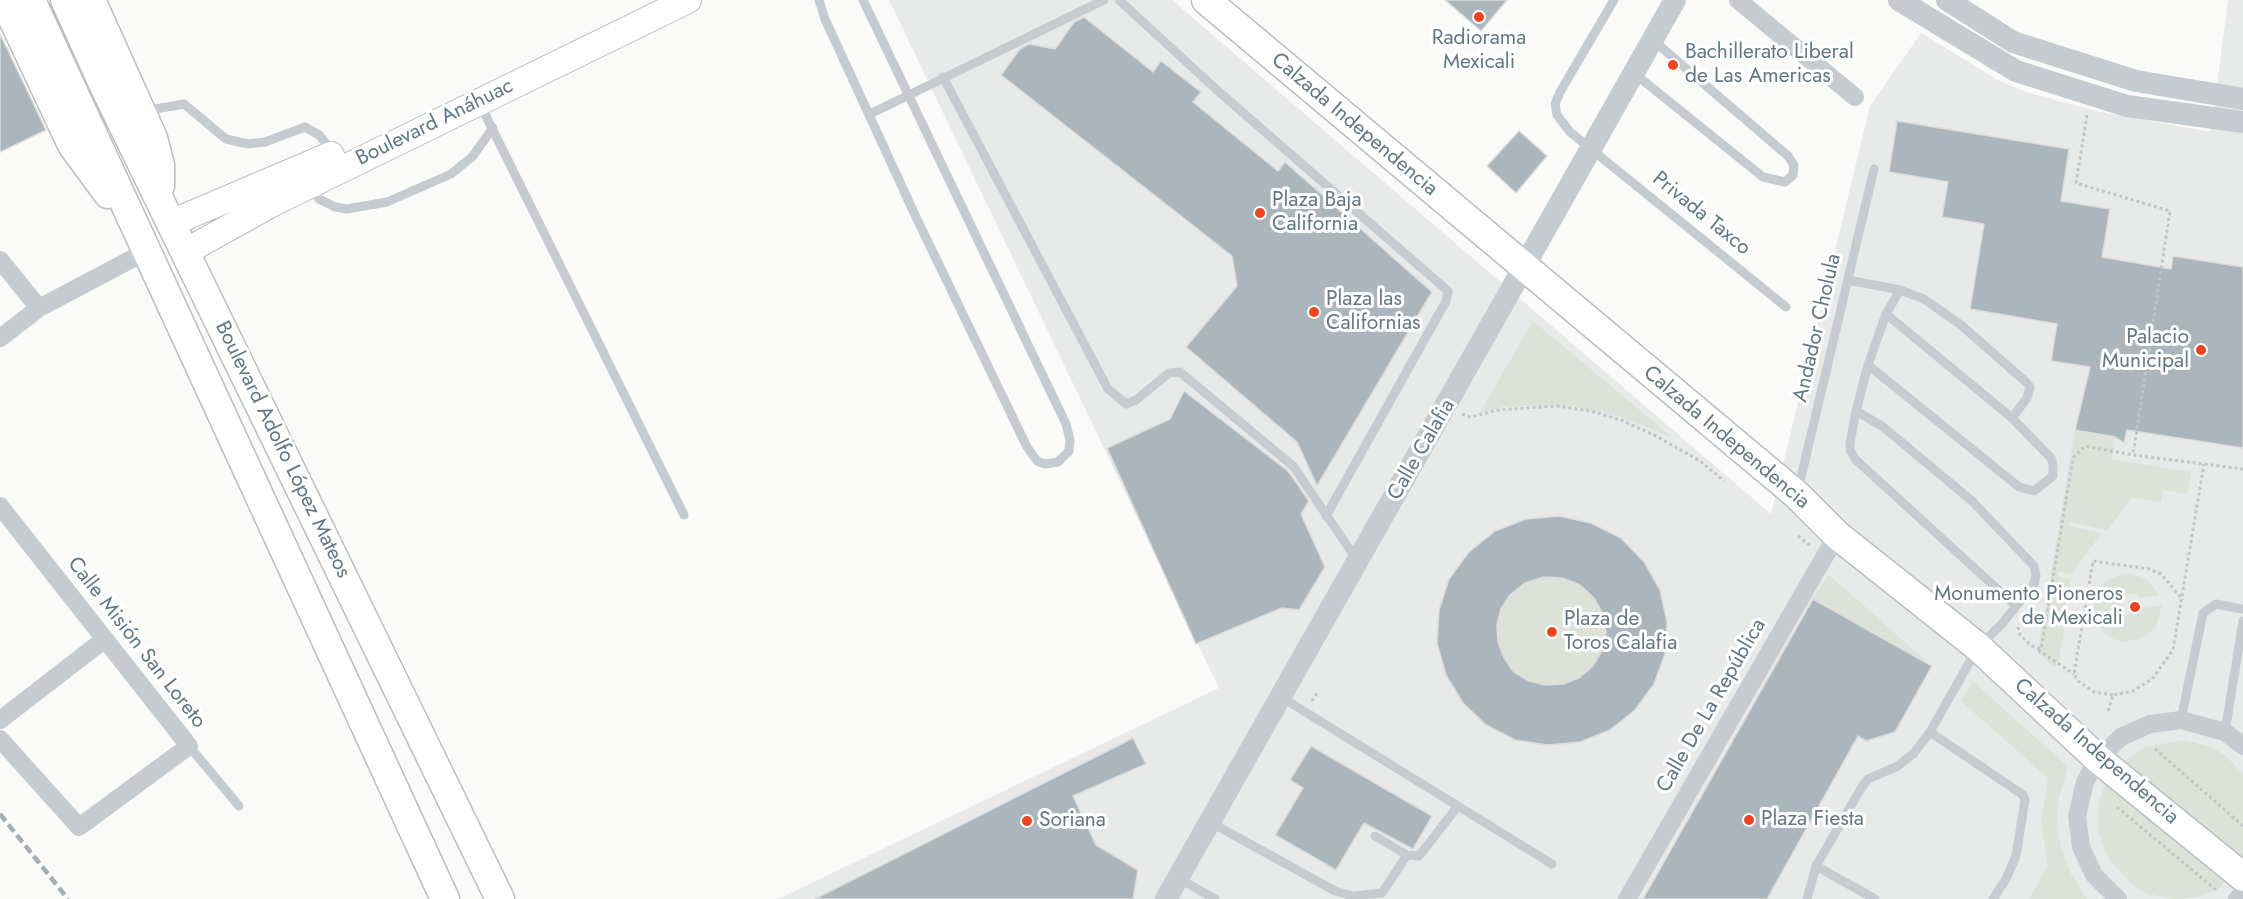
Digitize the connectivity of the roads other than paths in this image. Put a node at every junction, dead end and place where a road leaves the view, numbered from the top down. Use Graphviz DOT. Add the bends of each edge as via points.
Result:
graph roads {
  1 [pos="4,0"];
  2 [pos="31,0"];
  3 [pos="65,0"];
  4 [pos="91,0"];
  5 [pos="657,0"];
  6 [pos="688,0"];
  7 [pos="819,0"];
  8 [pos="862,0"];
  9 [pos="1104,0"];
  10 [pos="1119,0"];
  11 [pos="1206,0"];
  12 [pos="1614,0"];
  13 [pos="1675,0"];
  14 [pos="1738,0"];
  15 [pos="1899,0"];
  16 [pos="1947,0"];
  17 [pos="1654,41"];
  18 [pos="1635,74"];
  19 [pos="943,77"];
  20 [pos="908,95"];
  21 [pos="1854,97"];
  22 [pos="2243,99"];
  23 [pos="479,101"];
  24 [pos="143,112"];
  25 [pos="870,114"];
  26 [pos="2243,122"];
  27 [pos="493,128"];
  28 [pos="1592,150"];
  29 [pos="335,154"];
  30 [pos="1874,169"];
  31 [pos="308,185"];
  32 [pos="166,212"];
  33 [pos="133,222"];
  34 [pos="147,251"];
  35 [pos="185,252"];
  36 [pos="0,260"];
  37 [pos="1525,269"];
  38 [pos="1848,279"];
  39 [pos="1900,290"];
  40 [pos="1786,307"];
  41 [pos="39,308"];
  42 [pos="1886,314"];
  43 [pos="0,338"];
  44 [pos="1868,365"];
  45 [pos="1856,411"];
  46 [pos="2012,418"];
  47 [pos="1797,495"];
  48 [pos="0,506"];
  49 [pos="684,515"];
  50 [pos="1326,516"];
  51 [pos="1837,535"];
  52 [pos="1358,562"];
  53 [pos="2016,606"];
  54 [pos="2243,609"];
  55 [pos="2243,621"];
  56 [pos="105,639"];
  57 [pos="1978,647"];
  58 [pos="1281,697"];
  59 [pos="0,720"];
  60 [pos="2181,720"];
  61 [pos="1930,732"];
  62 [pos="2225,732"];
  63 [pos="0,739"];
  64 [pos="189,746"];
  65 [pos="2243,746"];
  66 [pos="2098,759"];
  67 [pos="239,806"];
  68 [pos="1458,806"];
  69 [pos="1210,822"];
  70 [pos="1375,836"];
  71 [pos="1407,855"];
  72 [pos="1552,864"];
  73 [pos="1816,866"];
  74 [pos="2243,877"];
  75 [pos="1178,878"];
  76 [pos="2243,894"];
  77 [pos="2115,898"];
  78 [pos="445,899"];
  79 [pos="500,899"];
  80 [pos="1167,899"];
  81 [pos="1215,899"];
  82 [pos="1627,899"];
  83 [pos="1807,899"];
  84 [pos="1875,899"];
  85 [pos="1994,899"];
  86 [pos="2237,899"];
  1 -- 33 [label="main road" via="72,145"];
  2 -- 33 [label="main road, Boulevard Adolfo López Mateos"];
  3 -- 32 [label="main road, Boulevard Adolfo López Mateos"];
  4 -- 24 [label="main road"];
  5 -- 29 [label="main road, Boulevard Anáhuac"];
  6 -- 23 [label="main road, Boulevard Anáhuac"];
  7 -- 25 [label="lane"];
  8 -- 20 [label="lane"];
  9 -- 19 [label="lane"];
  10 -- 50 [label="lane" via="1448,291 1446,301"];
  11 -- 37 [label="main road, Calzada Independencia"];
  12 -- 28 [label="lane, Privada Taxco" via="1554,104 1570,132"];
  13 -- 17 [label="street, Calle Calafia"];
  14 -- 21 [label="street"];
  15 -- 26 [label="street" via="2016,71 2127,105"];
  16 -- 22 [label="street" via="2013,42 2136,81"];
  17 -- 18 [label="street, Calle Calafia"];
  17 -- 18 [label="lane" via="1788,156 1794,165 1793,175 1785,182 1763,177"];
  18 -- 28 [label="street, Calle Calafia"];
  19 -- 20 [label="lane"];
  19 -- 50 [label="lane" via="1108,389 1126,404 1169,373 1180,372 1284,457"];
  20 -- 25 [label="lane"];
  20 -- 25 [label="lane" via="1066,424 1069,451 1058,462 1037,461 1027,447"];
  23 -- 27 [label="lane"];
  23 -- 31 [label="main road, Boulevard Anáhuac"];
  24 -- 29 [label="lane" via="184,104 226,139 248,144 265,142 304,127 319,135"];
  24 -- 32 [label="main road" via="159,158"];
  27 -- 31 [label="lane" via="472,157 451,174 387,202 347,209 334,207 319,199"];
  27 -- 49 [label="lane"];
  28 -- 37 [label="street, Calle Calafia"];
  28 -- 40 [label="lane, Privada Taxco"];
  29 -- 32 [label="main road, Boulevard Anáhuac"];
  30 -- 38 [label="lane, Andador Cholula"];
  31 -- 35 [label="main road, Boulevard Anáhuac"];
  32 -- 35 [label="main road, Boulevard Adolfo López Mateos"];
  33 -- 34 [label="main road, Boulevard Adolfo López Mateos"];
  34 -- 41 [label="street"];
  34 -- 78 [label="main road, Boulevard Adolfo López Mateos"];
  35 -- 79 [label="main road, Boulevard Adolfo López Mateos"];
  36 -- 41 [label="street"];
  37 -- 47 [label="main road, Calzada Independencia"];
  37 -- 52 [label="street, Calle Calafia"];
  38 -- 39 [label="lane"];
  38 -- 47 [label="lane, Andador Cholula"];
  39 -- 42 [label="lane"];
  39 -- 46 [label="lane" via="1924,299 1962,325 2026,382 2030,392"];
  41 -- 43 [label="street"];
  42 -- 44 [label="lane"];
  42 -- 46 [label="lane"];
  44 -- 45 [label="lane"];
  44 -- 46 [label="lane" via="2019,488 2034,491 2053,476 2053,464"];
  45 -- 53 [label="lane" via="1850,443 1856,460"];
  45 -- 53 [label="lane" via="1882,426 1971,501 2034,566 2034,585"];
  47 -- 51 [label="main road, Calzada Independencia"];
  48 -- 56 [label="street, Calle Misión San Loreto"];
  50 -- 52 [label="lane"];
  51 -- 57 [label="main road, Calzada Independencia"];
  51 -- 82 [label="street, Calle De La República"];
  52 -- 58 [label="street, Calle Calafia"];
  53 -- 57 [label="lane"];
  54 -- 60 [label="lane" via="2216,604 2203,614"];
  55 -- 62 [label="lane"];
  56 -- 59 [label="street"];
  56 -- 64 [label="street, Calle Misión San Loreto"];
  57 -- 61 [label="lane"];
  57 -- 66 [label="main road, Calzada Independencia"];
  58 -- 68 [label="lane"];
  58 -- 69 [label="street, Calle Calafia"];
  60 -- 62 [label="street"];
  60 -- 66 [label="street" via="2150,724 2121,737"];
  61 -- 73 [label="lane" via="1898,766 1868,779"];
  61 -- 85 [label="lane" via="2025,800 2016,856"];
  62 -- 65 [label="street"];
  63 -- 64 [label="street" via="78,827"];
  64 -- 67 [label="lane, Calle Misión San Loreto"];
  66 -- 74 [label="main road, Calzada Independencia"];
  66 -- 77 [label="street" via="2085,782 2077,816 2079,837 2094,875"];
  68 -- 71 [label="lane" via="1424,853"];
  68 -- 72 [label="lane"];
  69 -- 71 [label="lane" via="1335,891 1353,896 1382,893"];
  69 -- 75 [label="street, Calle Calafia"];
  70 -- 71 [label="lane"];
  73 -- 83 [label="lane"];
  73 -- 84 [label="lane"];
  75 -- 80 [label="street, Calle Calafia"];
  75 -- 81 [label="lane"];
  76 -- 86 [label="street"];
}
